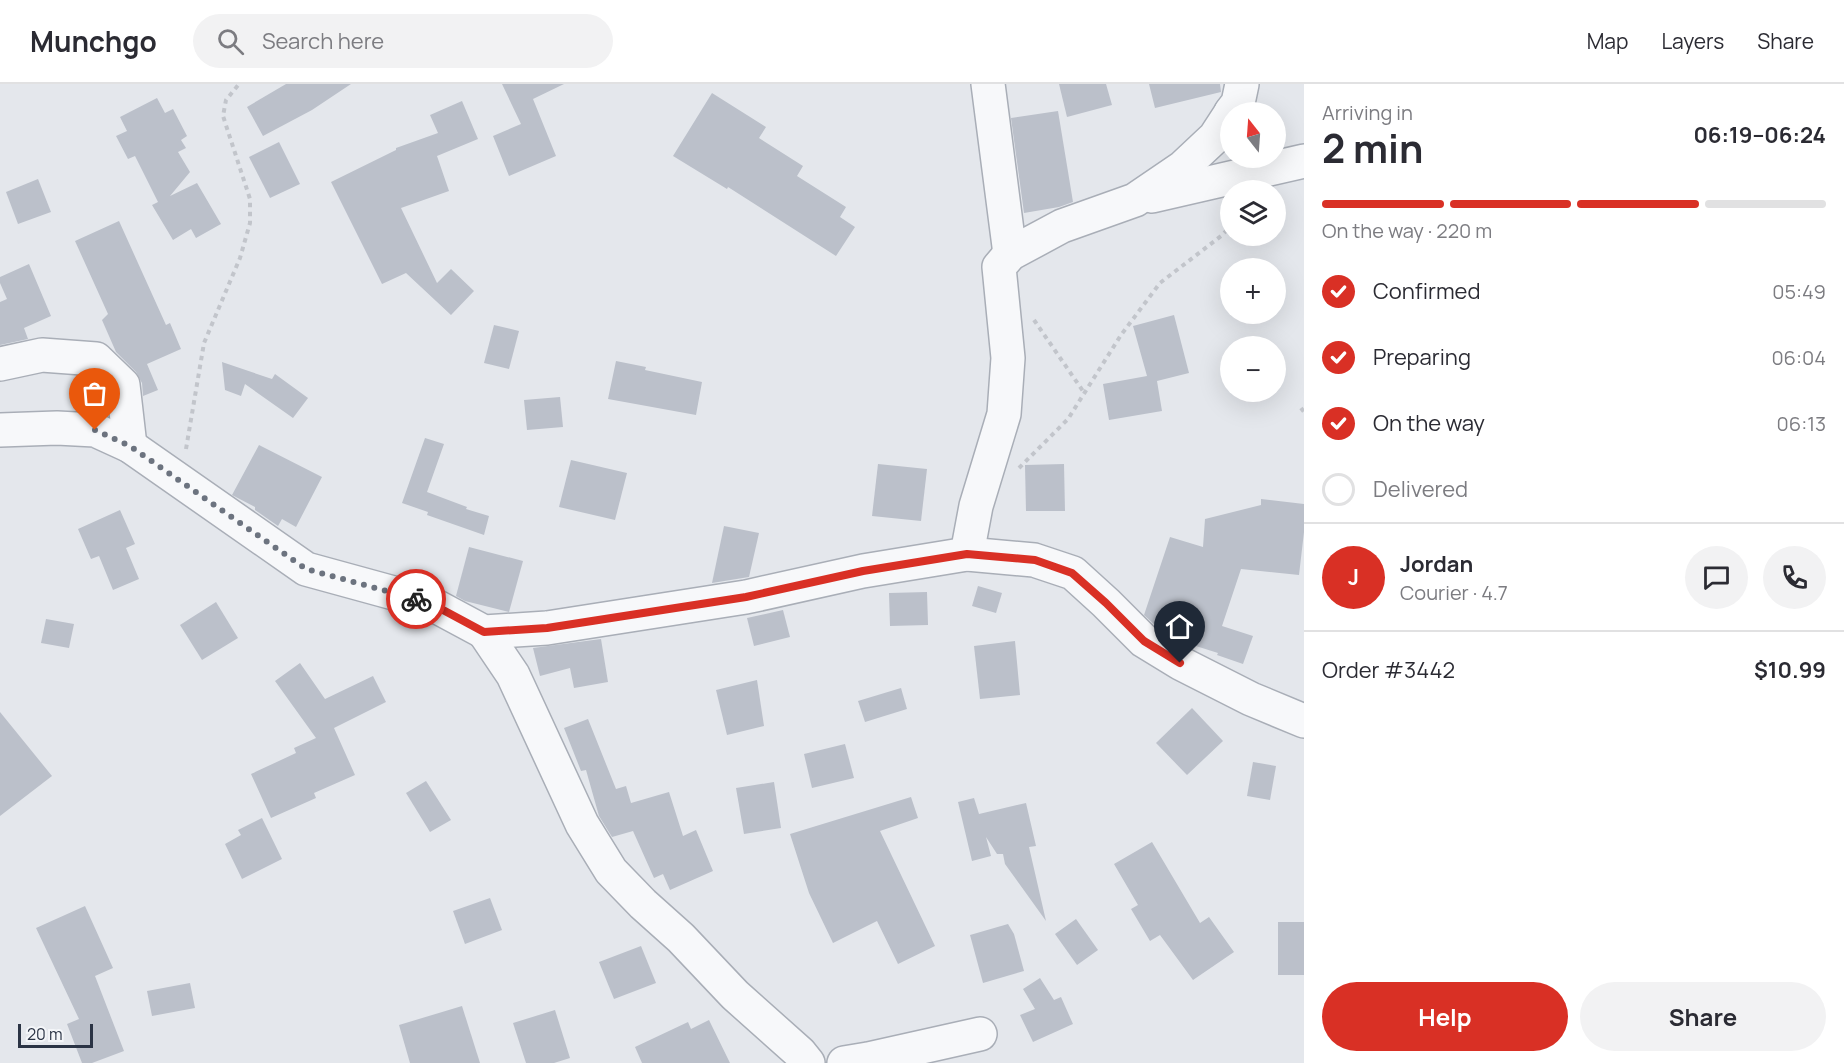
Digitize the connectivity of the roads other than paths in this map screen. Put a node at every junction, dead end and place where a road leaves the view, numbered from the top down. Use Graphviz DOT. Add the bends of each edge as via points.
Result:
graph roads {
  1 [pos="988,84"];
  2 [pos="1242,84"];
  3 [pos="1238,102"];
  4 [pos="1220,130"];
  5 [pos="1304,161"];
  6 [pos="1136,200"];
  7 [pos="1010,254"];
  8 [pos="0,364"];
  9 [pos="0,430"];
  10 [pos="130,446"];
  11 [pos="967,554"];
  12 [pos="484,632"];
  13 [pos="1304,721"];
  14 [pos="980,1034"];
  15 [pos="804,1058"];
  16 [pos="834,1063"];
  17 [pos="844,1063"];
  1 -- 7 [label="street"];
  2 -- 3 [label="street"];
  4 -- 6 [label="street" via="1182,168"];
  5 -- 6 [label="street"];
  6 -- 7 [label="street" via="1062,226"];
  7 -- 11 [label="street" via="999,267 1008,358 1004,414 976,506"];
  8 -- 10 [label="street" via="42,355 96,359 123,385"];
  9 -- 10 [label="street" via="95,430"];
  10 -- 12 [label="street" via="306,569 430,603"];
  11 -- 12 [label="street" via="863,571 746,597 547,628"];
  11 -- 13 [label="street" via="1035,560 1072,573 1144,641 1251,699"];
  12 -- 15 [label="street" via="513,675 582,825 611,871"];
  14 -- 17 [label="street"];
  15 -- 16 [label="street"];
}
